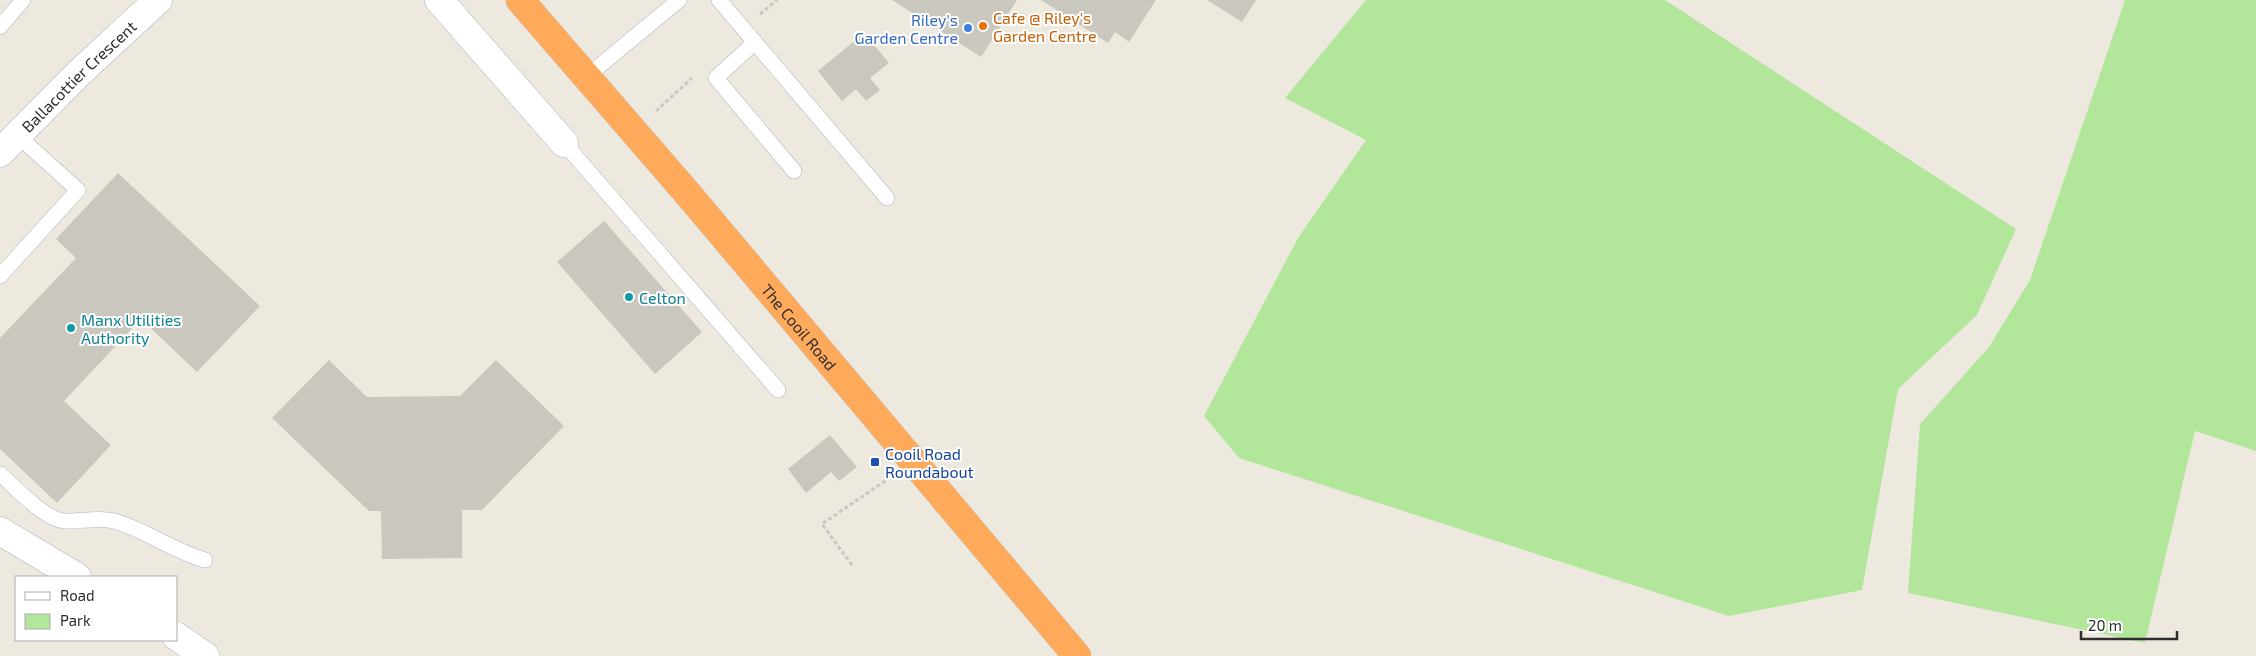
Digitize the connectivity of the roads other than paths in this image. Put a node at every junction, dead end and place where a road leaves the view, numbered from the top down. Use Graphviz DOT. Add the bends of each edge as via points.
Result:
graph roads {
  1 [pos="23,0"];
  2 [pos="158,0"];
  3 [pos="438,0"];
  4 [pos="520,0"];
  5 [pos="679,0"];
  6 [pos="719,0"];
  7 [pos="0,27"];
  8 [pos="754,43"];
  9 [pos="586,78"];
  10 [pos="564,143"];
  11 [pos="6,144"];
  12 [pos="794,171"];
  13 [pos="887,198"];
  14 [pos="0,276"];
  15 [pos="778,390"];
  16 [pos="0,474"];
  17 [pos="0,530"];
  18 [pos="205,560"];
  19 [pos="75,576"];
  20 [pos="178,637"];
  21 [pos="205,656"];
  22 [pos="1077,656"];
  1 -- 7 [label="lane"];
  2 -- 11 [label="street, Ballacottier Crescent"];
  3 -- 10 [label="street"];
  4 -- 9 [label="highway, The Cooil Road"];
  5 -- 9 [label="lane"];
  6 -- 8 [label="lane"];
  8 -- 12 [label="lane" via="716,78"];
  8 -- 13 [label="lane"];
  9 -- 22 [label="highway, The Cooil Road" via="688,194"];
  10 -- 15 [label="lane"];
  11 -- 14 [label="lane" via="78,190"];
  16 -- 18 [label="lane" via="48,515 62,521 112,521"];
  17 -- 19 [label="street"];
  20 -- 21 [label="street"];
}
